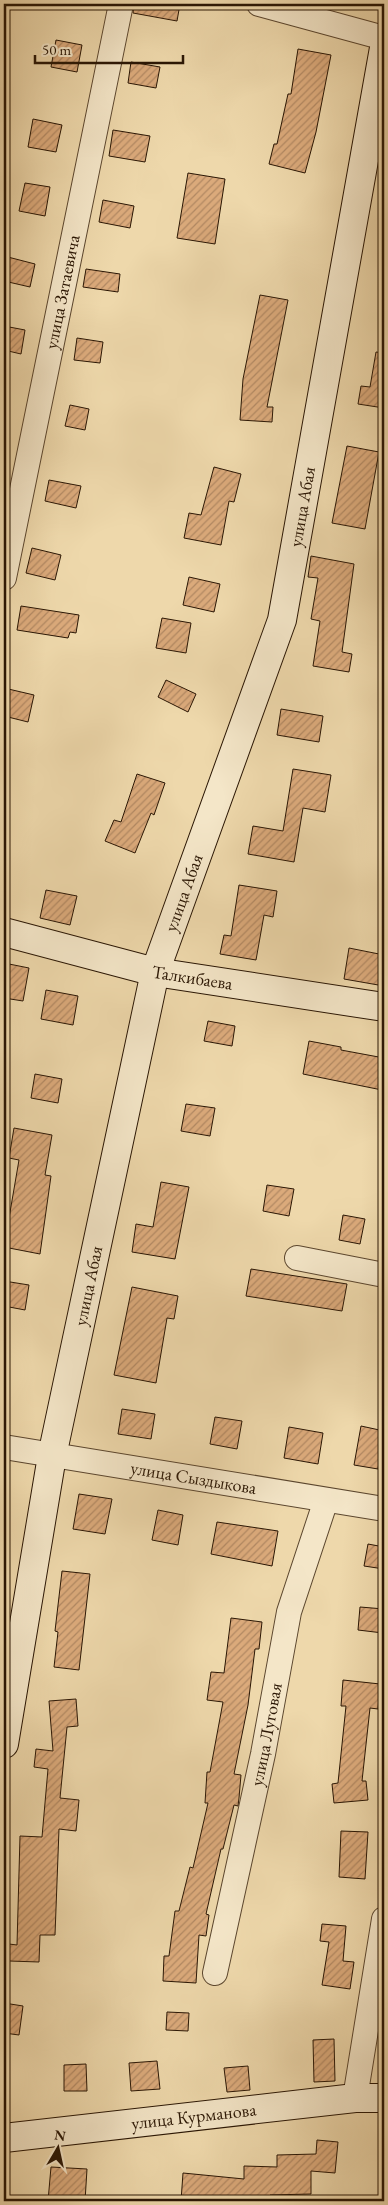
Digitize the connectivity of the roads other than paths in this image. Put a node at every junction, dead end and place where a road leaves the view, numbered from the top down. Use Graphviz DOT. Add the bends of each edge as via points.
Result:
graph roads {
  1 [pos="121,4"];
  2 [pos="259,4"];
  3 [pos="384,38"];
  4 [pos="384,48"];
  5 [pos="4,578"];
  6 [pos="4,932"];
  7 [pos="154,972"];
  8 [pos="384,1007"];
  9 [pos="297,1258"];
  10 [pos="384,1275"];
  11 [pos="4,1447"];
  12 [pos="52,1456"];
  13 [pos="326,1500"];
  14 [pos="384,1510"];
  15 [pos="4,1744"];
  16 [pos="384,1919"];
  17 [pos="215,1973"];
  18 [pos="355,2098"];
  19 [pos="384,2098"];
  20 [pos="4,2138"];
  1 -- 5 [label="street, улица Затаевича"];
  2 -- 3 [label="street"];
  4 -- 7 [label="street, улица Абая" via="282,620"];
  6 -- 7 [label="street, Талкибаева"];
  7 -- 8 [label="street, Талкибаева"];
  7 -- 12 [label="street, улица Абая"];
  9 -- 10 [label="street"];
  11 -- 12 [label="street, улица Сыздыкова"];
  12 -- 13 [label="street, улица Сыздыкова"];
  12 -- 15 [label="street, улица Абая"];
  13 -- 14 [label="street, улица Сыздыкова"];
  13 -- 17 [label="street, улица Луговая" via="289,1612 263,1754"];
  16 -- 18 [label="street"];
  18 -- 19 [label="street, улица Курманова"];
  18 -- 20 [label="street, улица Курманова"];
}
